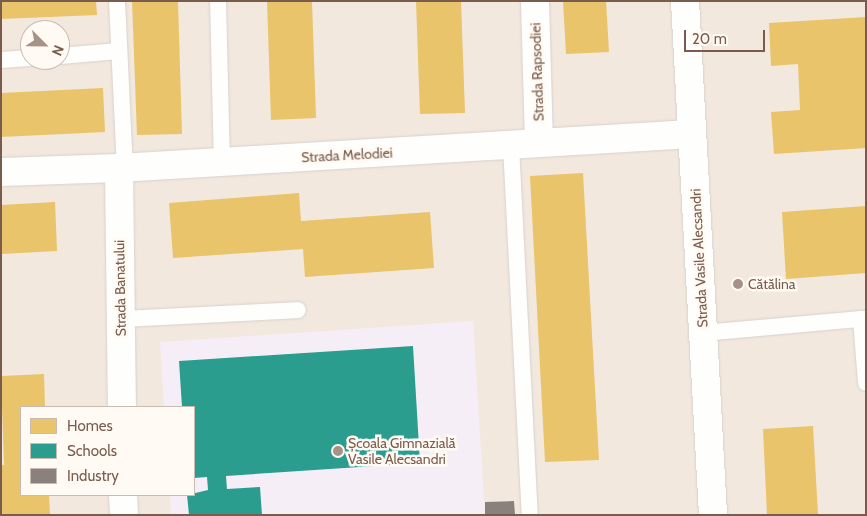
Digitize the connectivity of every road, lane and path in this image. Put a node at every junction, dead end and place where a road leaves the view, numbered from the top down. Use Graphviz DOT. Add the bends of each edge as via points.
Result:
graph roads {
  1 [pos="117,1"];
  2 [pos="218,1"];
  3 [pos="535,1"];
  4 [pos="685,1"];
  5 [pos="119,52"];
  6 [pos="70,55"];
  7 [pos="20,59"];
  8 [pos="1,60"];
  9 [pos="692,134"];
  10 [pos="539,143"];
  11 [pos="511,145"];
  12 [pos="222,162"];
  13 [pos="122,168"];
  14 [pos="1,172"];
  15 [pos="298,310"];
  16 [pos="121,318"];
  17 [pos="864,319"];
  18 [pos="703,333"];
  19 [pos="866,383"];
  20 [pos="122,406"];
  21 [pos="123,496"];
  22 [pos="124,515"];
  23 [pos="530,515"];
  24 [pos="713,515"];
  1 -- 5 [label="lane"];
  2 -- 12 [label="lane"];
  3 -- 10 [label="street, Strada Rapsodiei"];
  4 -- 9 [label="street, Strada Vasile Alecsandri"];
  5 -- 6 [label="lane"];
  5 -- 13 [label="lane"];
  7 -- 8 [label="lane"];
  9 -- 10 [label="street, Strada Melodiei"];
  9 -- 18 [label="street, Strada Vasile Alecsandri"];
  10 -- 11 [label="street, Strada Melodiei"];
  11 -- 12 [label="street, Strada Melodiei"];
  11 -- 23 [label="lane"];
  12 -- 13 [label="street, Strada Melodiei"];
  13 -- 14 [label="street, Strada Melodiei"];
  13 -- 16 [label="street, Strada Banatului"];
  15 -- 16 [label="lane"];
  16 -- 20 [label="street, Strada Banatului"];
  17 -- 18 [label="lane"];
  17 -- 19 [label="lane"];
  18 -- 24 [label="street, Strada Vasile Alecsandri"];
  21 -- 22 [label="street"];
}
